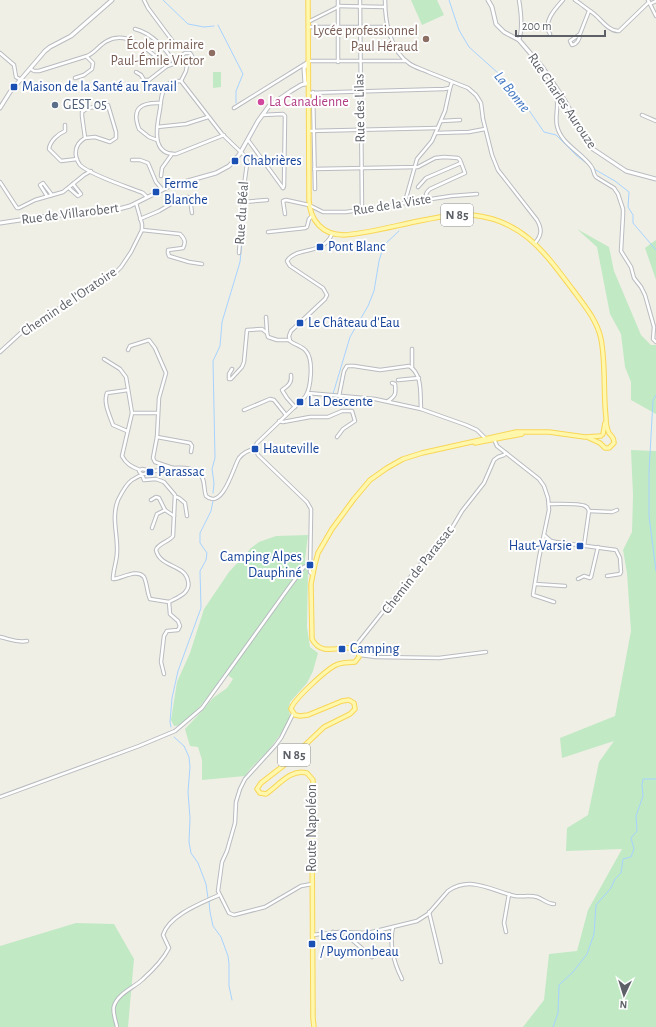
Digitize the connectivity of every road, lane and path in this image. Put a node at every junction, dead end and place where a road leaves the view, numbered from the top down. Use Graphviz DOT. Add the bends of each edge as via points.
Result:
graph roads {
  1 [pos="112,0"];
  2 [pos="144,0"];
  3 [pos="308,0"];
  4 [pos="338,0"];
  5 [pos="360,0"];
  6 [pos="385,0"];
  7 [pos="488,0"];
  8 [pos="519,0"];
  9 [pos="563,0"];
  10 [pos="575,0"];
  11 [pos="656,1"];
  12 [pos="649,2"];
  13 [pos="338,6"];
  14 [pos="360,7"];
  15 [pos="385,7"];
  16 [pos="589,11"];
  17 [pos="656,16"];
  18 [pos="308,22"];
  19 [pos="308,27"];
  20 [pos="338,27"];
  21 [pos="360,27"];
  22 [pos="388,27"];
  23 [pos="136,29"];
  24 [pos="550,34"];
  25 [pos="580,34"];
  26 [pos="519,40"];
  27 [pos="174,43"];
  28 [pos="0,53"];
  29 [pos="87,56"];
  30 [pos="181,59"];
  31 [pos="407,61"];
  32 [pos="308,62"];
  33 [pos="338,62"];
  34 [pos="360,62"];
  35 [pos="175,63"];
  36 [pos="183,63"];
  37 [pos="187,65"];
  38 [pos="167,66"];
  39 [pos="31,69"];
  40 [pos="136,72"];
  41 [pos="75,78"];
  42 [pos="20,80"];
  43 [pos="181,81"];
  44 [pos="452,82"];
  45 [pos="553,83"];
  46 [pos="306,84"];
  47 [pos="450,88"];
  48 [pos="360,92"];
  49 [pos="310,93"];
  50 [pos="160,103"];
  51 [pos="311,104"];
  52 [pos="0,108"];
  53 [pos="234,108"];
  54 [pos="262,115"];
  55 [pos="642,115"];
  56 [pos="208,117"];
  57 [pos="460,120"];
  58 [pos="441,121"];
  59 [pos="656,121"];
  60 [pos="65,125"];
  61 [pos="157,126"];
  62 [pos="438,128"];
  63 [pos="485,129"];
  64 [pos="314,130"];
  65 [pos="361,130"];
  66 [pos="309,131"];
  67 [pos="436,133"];
  68 [pos="224,135"];
  69 [pos="84,138"];
  70 [pos="157,140"];
  71 [pos="248,140"];
  72 [pos="241,153"];
  73 [pos="172,154"];
  74 [pos="77,159"];
  75 [pos="132,160"];
  76 [pos="461,163"];
  77 [pos="415,167"];
  78 [pos="361,168"];
  79 [pos="314,169"];
  80 [pos="91,172"];
  81 [pos="161,176"];
  82 [pos="656,179"];
  83 [pos="0,182"];
  84 [pos="73,184"];
  85 [pos="418,187"];
  86 [pos="69,188"];
  87 [pos="162,189"];
  88 [pos="315,189"];
  89 [pos="477,194"];
  90 [pos="52,195"];
  91 [pos="48,196"];
  92 [pos="147,197"];
  93 [pos="406,198"];
  94 [pos="267,200"];
  95 [pos="424,201"];
  96 [pos="243,202"];
  97 [pos="136,203"];
  98 [pos="309,205"];
  99 [pos="362,210"];
  100 [pos="192,212"];
  101 [pos="284,214"];
  102 [pos="312,216"];
  103 [pos="140,219"];
  104 [pos="0,223"];
  105 [pos="142,224"];
  106 [pos="142,230"];
  107 [pos="149,230"];
  108 [pos="268,232"];
  109 [pos="332,234"];
  110 [pos="535,243"];
  111 [pos="239,253"];
  112 [pos="202,264"];
  113 [pos="266,317"];
  114 [pos="267,333"];
  115 [pos="289,340"];
  116 [pos="656,342"];
  117 [pos="412,348"];
  118 [pos="128,350"];
  119 [pos="0,352"];
  120 [pos="104,359"];
  121 [pos="412,367"];
  122 [pos="232,369"];
  123 [pos="292,375"];
  124 [pos="419,378"];
  125 [pos="398,380"];
  126 [pos="392,383"];
  127 [pos="128,390"];
  128 [pos="308,393"];
  129 [pos="339,396"];
  130 [pos="387,402"];
  131 [pos="294,407"];
  132 [pos="421,409"];
  133 [pos="244,410"];
  134 [pos="132,413"];
  135 [pos="157,413"];
  136 [pos="286,415"];
  137 [pos="606,418"];
  138 [pos="279,421"];
  139 [pos="127,431"];
  140 [pos="530,432"];
  141 [pos="507,434"];
  142 [pos="610,434"];
  143 [pos="602,435"];
  144 [pos="157,437"];
  145 [pos="338,437"];
  146 [pos="585,437"];
  147 [pos="485,438"];
  148 [pos="494,440"];
  149 [pos="600,443"];
  150 [pos="466,444"];
  151 [pos="255,449"];
  152 [pos="191,452"];
  153 [pos="506,453"];
  154 [pos="173,468"];
  155 [pos="140,470"];
  156 [pos="145,470"];
  157 [pos="154,472"];
  158 [pos="142,474"];
  159 [pos="176,497"];
  160 [pos="151,500"];
  161 [pos="549,504"];
  162 [pos="165,510"];
  163 [pos="617,510"];
  164 [pos="589,511"];
  165 [pos="174,516"];
  166 [pos="187,516"];
  167 [pos="152,528"];
  168 [pos="544,536"];
  169 [pos="584,546"];
  170 [pos="598,548"];
  171 [pos="310,565"];
  172 [pos="312,574"];
  173 [pos="607,576"];
  174 [pos="578,579"];
  175 [pos="535,584"];
  176 [pos="565,586"];
  177 [pos="169,602"];
  178 [pos="554,602"];
  179 [pos="0,637"];
  180 [pos="27,642"];
  181 [pos="354,648"];
  182 [pos="486,652"];
  183 [pos="360,655"];
  184 [pos="164,674"];
  185 [pos="293,714"];
  186 [pos="0,797"];
  187 [pos="312,884"];
  188 [pos="509,894"];
  189 [pos="219,895"];
  190 [pos="554,904"];
  191 [pos="429,912"];
  192 [pos="393,927"];
  193 [pos="333,932"];
  194 [pos="506,932"];
  195 [pos="312,935"];
  196 [pos="372,957"];
  197 [pos="441,962"];
  198 [pos="402,979"];
  199 [pos="117,1027"];
  200 [pos="314,1027"];
  1 -- 39 [label="street" via="71,36 50,47"];
  2 -- 27 [label="street"];
  3 -- 18 [label="main road"];
  4 -- 13 [label="street"];
  5 -- 14 [label="street, Rue des Lilas"];
  6 -- 15 [label="street"];
  7 -- 26 [label="street, Rue Charles Aurouze" via="496,24"];
  8 -- 26 [label="street"];
  9 -- 24 [label="street" via="552,14 547,26"];
  10 -- 16 [label="street"];
  11 -- 12 [label="street"];
  12 -- 16 [label="street" via="618,32"];
  12 -- 17 [label="street"];
  13 -- 14 [label="street"];
  13 -- 18 [label="street"];
  13 -- 20 [label="street"];
  14 -- 15 [label="street"];
  14 -- 21 [label="street, Rue des Lilas"];
  15 -- 22 [label="street"];
  16 -- 25 [label="street"];
  18 -- 19 [label="main road"];
  19 -- 20 [label="street"];
  19 -- 32 [label="main road"];
  20 -- 21 [label="street"];
  20 -- 33 [label="street"];
  21 -- 22 [label="street"];
  21 -- 34 [label="street, Rue des Lilas"];
  22 -- 31 [label="street" via="394,45"];
  23 -- 35 [label="street" via="145,31 167,51"];
  25 -- 25 [label="street" via="570,41 572,45 580,39"];
  26 -- 45 [label="street, Rue Charles Aurouze"];
  28 -- 42 [label="street" via="14,65 16,77"];
  29 -- 38 [label="street" via="105,42 119,38 138,42"];
  29 -- 39 [label="street" via="39,71"];
  29 -- 41 [label="street" via="93,63 92,69"];
  30 -- 35 [label="street"];
  30 -- 36 [label="street"];
  30 -- 37 [label="street" via="185,53 191,55 191,61"];
  31 -- 34 [label="street"];
  31 -- 44 [label="street"];
  32 -- 33 [label="street"];
  32 -- 46 [label="main road"];
  32 -- 53 [label="street"];
  33 -- 34 [label="street"];
  34 -- 48 [label="street, Rue des Lilas"];
  35 -- 36 [label="street"];
  35 -- 38 [label="street"];
  36 -- 37 [label="street"];
  37 -- 43 [label="street"];
  38 -- 40 [label="street" via="149,80 144,80"];
  39 -- 42 [label="street"];
  42 -- 52 [label="street"];
  43 -- 50 [label="street" via="171,82 166,86"];
  43 -- 56 [label="street"];
  44 -- 47 [label="street"];
  44 -- 63 [label="street" via="468,88 478,97"];
  45 -- 82 [label="street, Rue Charles Aurouze" via="590,147 626,171"];
  45 -- 116 [label="street" via="552,88 558,104 558,130 592,167 596,177 614,188 618,194 623,209 621,251 631,267 634,278 646,295 654,327 653,339"];
  46 -- 49 [label="main road"];
  46 -- 54 [label="street, Rue de Villarobert" via="275,101"];
  47 -- 48 [label="street"];
  47 -- 58 [label="street"];
  48 -- 49 [label="street"];
  48 -- 65 [label="street, Rue des Lilas"];
  49 -- 51 [label="main road"];
  50 -- 61 [label="street"];
  50 -- 70 [label="street" via="143,104 137,112 139,129"];
  51 -- 64 [label="street"];
  51 -- 66 [label="main road"];
  54 -- 71 [label="street, Rue de Villarobert"];
  54 -- 71 [label="street" via="285,115 283,188"];
  55 -- 59 [label="street"];
  56 -- 61 [label="street" via="186,124"];
  56 -- 68 [label="street"];
  57 -- 58 [label="street"];
  58 -- 62 [label="street"];
  60 -- 74 [label="street" via="65,131 50,144 49,149 61,161"];
  61 -- 70 [label="street"];
  62 -- 65 [label="street"];
  62 -- 67 [label="street"];
  63 -- 67 [label="street"];
  63 -- 110 [label="street" via="498,170 540,226 540,235"];
  64 -- 65 [label="street"];
  64 -- 66 [label="street"];
  64 -- 79 [label="street"];
  65 -- 78 [label="street, Rue des Lilas"];
  66 -- 98 [label="main road"];
  67 -- 77 [label="street" via="417,159"];
  68 -- 72 [label="street"];
  68 -- 73 [label="street" via="179,154"];
  69 -- 69 [label="street" via="94,137 110,142 116,138 108,105 84,110"];
  69 -- 74 [label="street" via="77,146"];
  70 -- 73 [label="street" via="162,149"];
  71 -- 72 [label="street, Rue de Villarobert"];
  72 -- 87 [label="street, Rue de Villarobert" via="229,166 216,173"];
  72 -- 96 [label="street, Rue du Béal" via="247,161"];
  73 -- 81 [label="street" via="162,168"];
  74 -- 80 [label="street"];
  75 -- 87 [label="street" via="148,163"];
  76 -- 77 [label="street" via="458,158 444,157"];
  76 -- 85 [label="street" via="426,178"];
  76 -- 95 [label="street" via="465,173 430,189"];
  77 -- 78 [label="street"];
  77 -- 93 [label="street"];
  78 -- 79 [label="street"];
  78 -- 99 [label="street, Rue des Lilas"];
  79 -- 88 [label="street"];
  80 -- 84 [label="street"];
  80 -- 92 [label="street" via="143,193"];
  83 -- 91 [label="street" via="17,208"];
  84 -- 86 [label="street"];
  84 -- 86 [label="street" via="81,194 78,196"];
  86 -- 90 [label="street"];
  87 -- 92 [label="street, Rue de Villarobert"];
  89 -- 95 [label="street, Rue de la Viste"];
  90 -- 91 [label="street"];
  90 -- 91 [label="street" via="43,182 40,185"];
  92 -- 97 [label="street, Rue de Villarobert"];
  94 -- 96 [label="street"];
  95 -- 99 [label="street, Rue de la Viste"];
  96 -- 111 [label="street, Rue du Béal"];
  97 -- 103 [label="street, Chemin de l'Oratoire"];
  97 -- 104 [label="street, Rue de Villarobert" via="115,210"];
  98 -- 99 [label="street, Rue de la Viste" via="326,212"];
  98 -- 101 [label="street, Rue de la Viste" via="284,200"];
  98 -- 102 [label="main road"];
  100 -- 103 [label="street" via="188,197 181,198"];
  102 -- 108 [label="street" via="305,228"];
  102 -- 109 [label="main road" via="319,226"];
  103 -- 105 [label="street, Chemin de l'Oratoire"];
  105 -- 106 [label="street, Chemin de l'Oratoire"];
  105 -- 107 [label="street"];
  106 -- 107 [label="street"];
  106 -- 119 [label="street, Chemin de l'Oratoire" via="125,262 112,276 23,331"];
  107 -- 112 [label="street" via="180,234 184,238 183,248 168,250 169,256"];
  109 -- 110 [label="main road, N 85" via="355,234 440,217 466,215 503,223"];
  109 -- 115 [label="street" via="324,245 291,256 287,261 290,266 323,288 327,294 325,299 291,331"];
  110 -- 137 [label="main road, N 85" via="595,320 603,356"];
  113 -- 114 [label="street"];
  114 -- 115 [label="street" via="268,337"];
  114 -- 122 [label="street" via="262,329 247,330 244,362 229,379"];
  115 -- 128 [label="street" via="305,349 309,355"];
  117 -- 121 [label="street"];
  118 -- 135 [label="street" via="130,346 149,340 166,373"];
  120 -- 127 [label="street" via="123,372"];
  121 -- 124 [label="street"];
  121 -- 129 [label="street" via="380,370 347,366"];
  123 -- 131 [label="street" via="288,386 282,390"];
  124 -- 125 [label="street"];
  124 -- 132 [label="street"];
  126 -- 130 [label="street" via="395,384 396,394"];
  127 -- 134 [label="street"];
  127 -- 139 [label="street" via="106,394 113,425"];
  128 -- 129 [label="street"];
  128 -- 131 [label="street"];
  129 -- 130 [label="street"];
  130 -- 132 [label="street"];
  131 -- 136 [label="street"];
  132 -- 147 [label="street" via="466,425 477,430"];
  133 -- 136 [label="street" via="270,399 274,400"];
  134 -- 135 [label="street"];
  134 -- 139 [label="street"];
  135 -- 144 [label="street"];
  136 -- 138 [label="street"];
  137 -- 142 [label="main road, N 85"];
  137 -- 143 [label="main road, N 85"];
  138 -- 145 [label="street" via="328,417 342,411 352,411 355,421 343,429"];
  138 -- 151 [label="street" via="257,443"];
  139 -- 155 [label="street" via="122,456 131,466"];
  140 -- 141 [label="main road"];
  140 -- 146 [label="main road" via="554,432"];
  140 -- 148 [label="main road"];
  141 -- 147 [label="main road"];
  141 -- 148 [label="street"];
  142 -- 143 [label="main road"];
  142 -- 149 [label="main road" via="614,441 612,447 605,448"];
  143 -- 146 [label="main road"];
  143 -- 149 [label="main road"];
  144 -- 152 [label="street" via="190,444"];
  144 -- 154 [label="street" via="153,460"];
  146 -- 149 [label="main road"];
  147 -- 150 [label="main road"];
  148 -- 150 [label="main road"];
  148 -- 153 [label="street"];
  150 -- 172 [label="main road" via="413,456 377,474 354,499 323,543"];
  151 -- 154 [label="street" via="238,459 229,483 213,499 206,496 204,481 197,472 187,468"];
  151 -- 171 [label="street" via="258,455 309,505"];
  153 -- 161 [label="street" via="540,478"];
  153 -- 181 [label="street, Chemin de Parassac" via="494,460 484,483 449,533 432,550"];
  154 -- 157 [label="street"];
  155 -- 156 [label="street"];
  155 -- 158 [label="street"];
  156 -- 157 [label="street"];
  156 -- 158 [label="street"];
  157 -- 158 [label="street"];
  158 -- 159 [label="street" via="144,480 156,479 166,483"];
  158 -- 177 [label="street" via="128,484 115,511 117,552 113,579 139,574 144,578 150,599"];
  159 -- 165 [label="street"];
  159 -- 166 [label="street" via="185,503"];
  160 -- 162 [label="street" via="160,498"];
  161 -- 164 [label="street" via="586,506"];
  161 -- 168 [label="street"];
  162 -- 165 [label="street"];
  162 -- 167 [label="street" via="157,514"];
  163 -- 164 [label="street"];
  164 -- 169 [label="street"];
  165 -- 177 [label="street" via="172,537 158,546 156,552 165,563 185,573 189,584 186,592"];
  168 -- 169 [label="street" via="551,541"];
  168 -- 175 [label="street"];
  169 -- 170 [label="street"];
  170 -- 173 [label="street" via="616,550 618,553 621,572"];
  170 -- 174 [label="street" via="591,577 584,576"];
  171 -- 172 [label="street"];
  171 -- 186 [label="street" via="304,567 287,589 202,708 175,731"];
  172 -- 181 [label="main road" via="311,632 314,642 325,649"];
  175 -- 176 [label="street"];
  175 -- 178 [label="street" via="533,595"];
  177 -- 184 [label="street" via="170,614 180,626 178,630 167,631 164,636 161,662"];
  179 -- 180 [label="street" via="21,643"];
  181 -- 183 [label="main road"];
  182 -- 183 [label="street" via="437,658"];
  183 -- 185 [label="main road" via="354,662 340,663 326,672 293,703"];
  185 -- 187 [label="main road, Route Napoléon / N 85" via="308,715 346,700 351,700 355,705 353,712 324,727 258,787 258,792 264,794 297,773 305,772 312,778"];
  185 -- 189 [label="street" via="281,738 248,775 240,788 234,829 221,868"];
  187 -- 189 [label="street" via="296,889 265,908 234,915 229,913"];
  187 -- 195 [label="main road, Route Napoléon / N 85"];
  188 -- 190 [label="street" via="535,896"];
  188 -- 191 [label="street" via="485,885 466,883 448,891"];
  188 -- 194 [label="street" via="504,923"];
  189 -- 199 [label="street" via="184,912 166,927 163,935 169,948 162,960 114,1004"];
  191 -- 192 [label="street" via="417,921"];
  191 -- 197 [label="street"];
  192 -- 193 [label="street" via="368,933"];
  192 -- 198 [label="street" via="392,948"];
  193 -- 195 [label="street"];
  193 -- 196 [label="street" via="351,939"];
  195 -- 200 [label="main road, Route Napoléon / N 85"];
}
